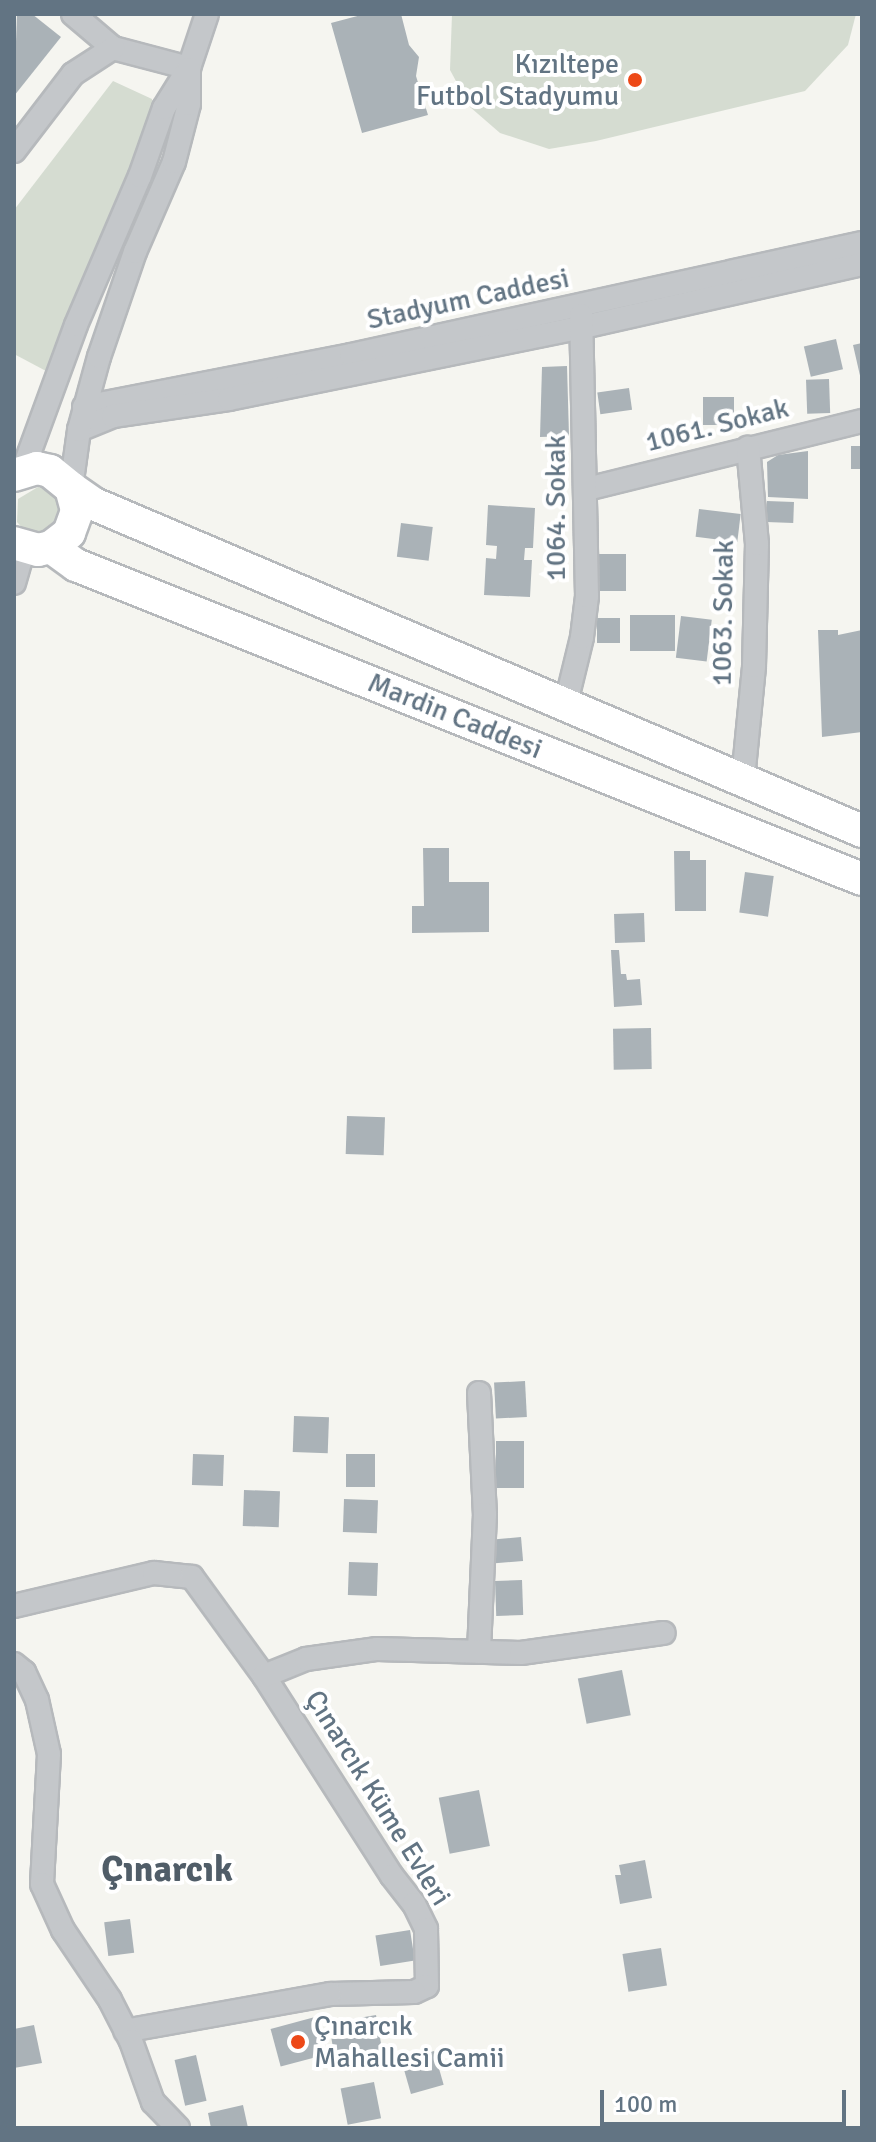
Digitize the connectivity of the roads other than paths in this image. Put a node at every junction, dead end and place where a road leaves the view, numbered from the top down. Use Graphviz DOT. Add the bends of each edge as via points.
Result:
graph roads {
  1 [pos="73,14"];
  2 [pos="207,14"];
  3 [pos="113,48"];
  4 [pos="189,68"];
  5 [pos="14,151"];
  6 [pos="862,243"];
  7 [pos="862,264"];
  8 [pos="581,316"];
  9 [pos="84,407"];
  10 [pos="862,421"];
  11 [pos="79,430"];
  12 [pos="748,447"];
  13 [pos="17,471"];
  14 [pos="71,488"];
  15 [pos="587,489"];
  16 [pos="30,546"];
  17 [pos="14,583"];
  18 [pos="565,707"];
  19 [pos="743,779"];
  20 [pos="862,831"];
  21 [pos="862,879"];
  22 [pos="479,1393"];
  23 [pos="14,1606"];
  24 [pos="664,1633"];
  25 [pos="479,1652"];
  26 [pos="14,1664"];
  27 [pos="264,1676"];
  28 [pos="125,2031"];
  29 [pos="178,2128"];
  1 -- 3 [label="street"];
  2 -- 4 [label="street"];
  3 -- 4 [label="street"];
  3 -- 5 [label="street" via="73,74"];
  4 -- 9 [label="street" via="189,104 174,162 135,252"];
  4 -- 13 [label="street" via="164,108"];
  6 -- 8 [label="street, Stadyum Caddesi"];
  7 -- 8 [label="street"];
  8 -- 9 [label="street, Stadyum Caddesi"];
  8 -- 11 [label="street" via="229,399 113,416"];
  8 -- 15 [label="street, 1064. Sokak"];
  9 -- 11 [label="street"];
  10 -- 12 [label="street, 1061. Sokak"];
  11 -- 14 [label="street"];
  12 -- 15 [label="street, 1061. Sokak"];
  12 -- 19 [label="street, 1063. Sokak" via="757,544 754,666"];
  13 -- 14 [label="highway, Mardin Caddesi" via="50,471"];
  14 -- 16 [label="highway" via="75,523 61,542"];
  14 -- 18 [label="highway, Mardin Caddesi" via="94,504"];
  15 -- 18 [label="street, 1064. Sokak" via="587,596"];
  16 -- 17 [label="street"];
  16 -- 21 [label="highway, Mardin Caddesi"];
  18 -- 19 [label="highway, Mardin Caddesi"];
  19 -- 20 [label="highway, Mardin Caddesi"];
  22 -- 25 [label="street" via="485,1514"];
  23 -- 27 [label="street, Çınarcık Küme Evleri" via="154,1573 192,1577"];
  24 -- 25 [label="street, Çınarcık Küme Evleri" via="521,1653"];
  25 -- 27 [label="street, Çınarcık Küme Evleri" via="377,1649 306,1659"];
  26 -- 28 [label="street" via="24,1672 37,1700 49,1754 42,1884 63,1930"];
  27 -- 28 [label="street, Çınarcık Küme Evleri" via="414,1904 426,1929 427,1986 389,1995 330,1994"];
  28 -- 29 [label="street" via="153,2102"];
}
